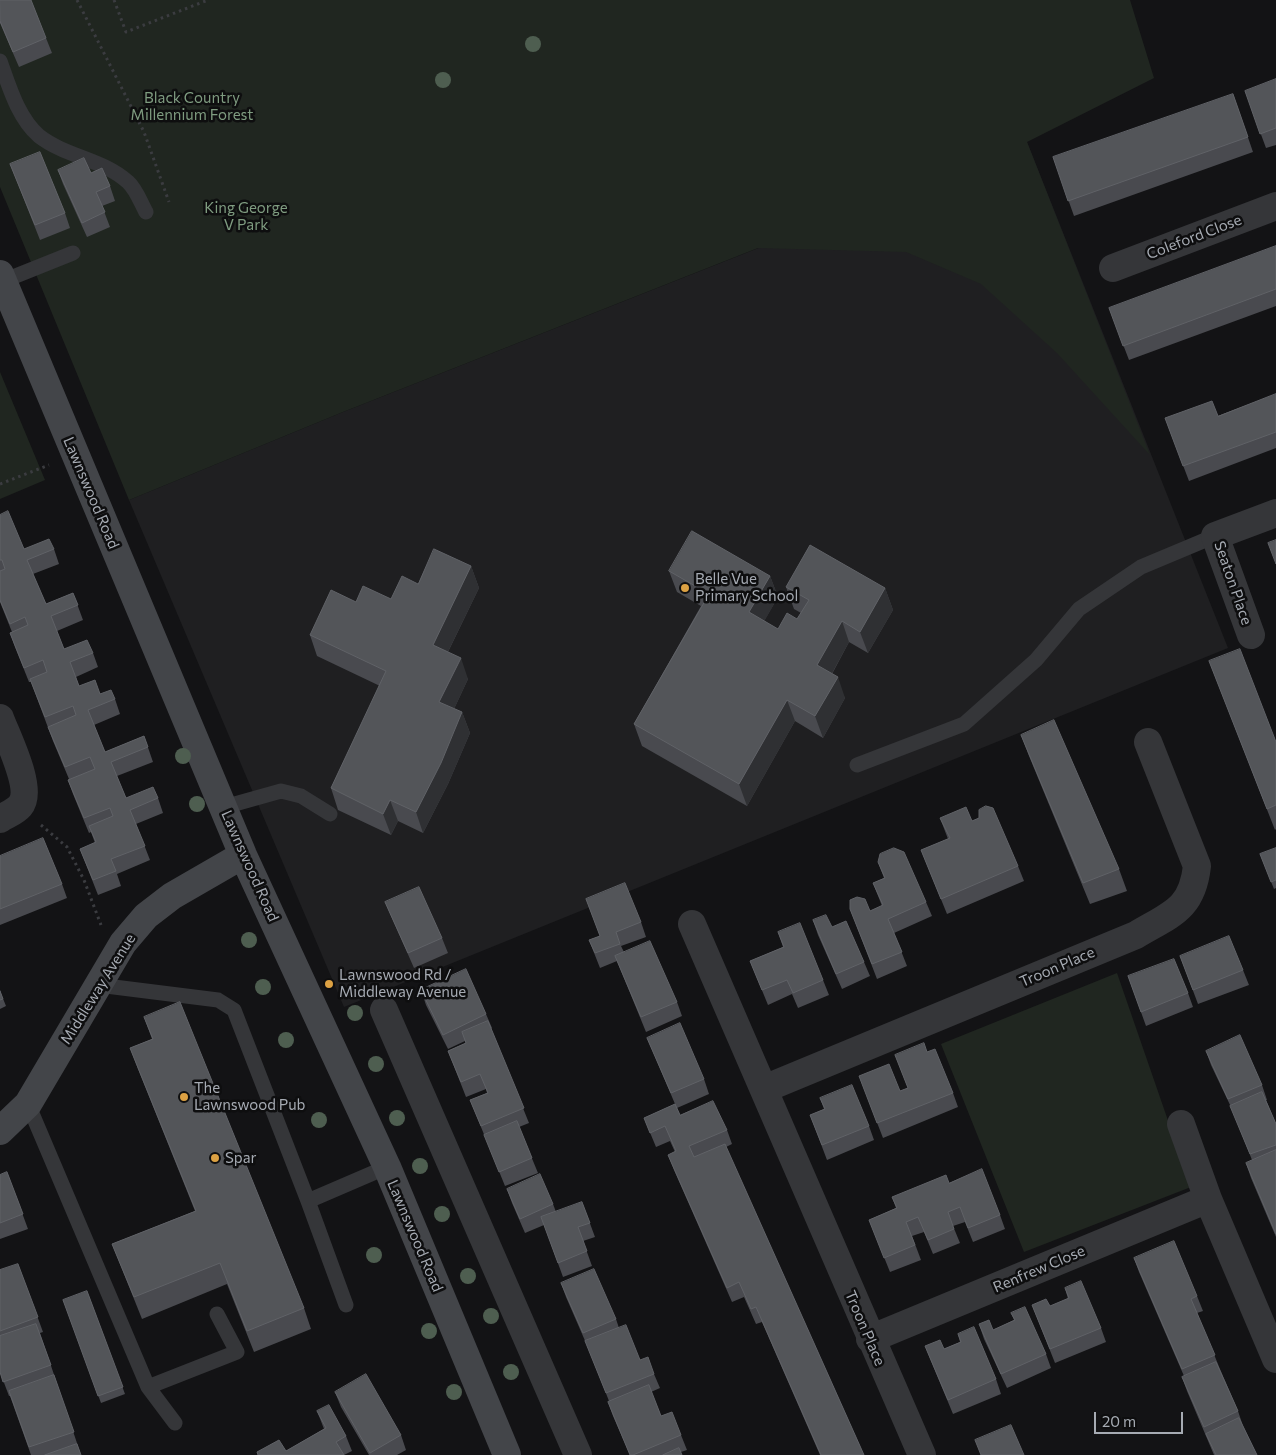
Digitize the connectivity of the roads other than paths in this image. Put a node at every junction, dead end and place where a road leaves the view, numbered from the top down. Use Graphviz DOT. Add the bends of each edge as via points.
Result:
graph roads {
  1 [pos="0,61"];
  2 [pos="1276,206"];
  3 [pos="146,212"];
  4 [pos="73,253"];
  5 [pos="1113,268"];
  6 [pos="2,278"];
  7 [pos="1276,513"];
  8 [pos="1215,536"];
  9 [pos="1251,635"];
  10 [pos="0,718"];
  11 [pos="1148,742"];
  12 [pos="857,765"];
  13 [pos="224,807"];
  14 [pos="10,813"];
  15 [pos="330,814"];
  16 [pos="244,855"];
  17 [pos="692,924"];
  18 [pos="98,985"];
  19 [pos="384,1010"];
  20 [pos="764,1089"];
  21 [pos="28,1104"];
  22 [pos="1181,1124"];
  23 [pos="0,1131"];
  24 [pos="386,1167"];
  25 [pos="1208,1199"];
  26 [pos="308,1201"];
  27 [pos="346,1305"];
  28 [pos="217,1314"];
  29 [pos="870,1339"];
  30 [pos="1276,1359"];
  31 [pos="148,1386"];
  32 [pos="175,1423"];
  33 [pos="506,1455"];
  34 [pos="578,1455"];
  35 [pos="922,1455"];
  1 -- 3 [label="lane" via="11,92 28,123 40,136 109,169 130,183"];
  2 -- 5 [label="street, Coleford Close"];
  4 -- 6 [label="lane"];
  6 -- 13 [label="street, Lawnswood Road"];
  7 -- 8 [label="street, Seaton Place"];
  8 -- 9 [label="street, Seaton Place"];
  8 -- 12 [label="lane" via="1141,567 1079,609 1036,660 964,724"];
  10 -- 14 [label="street" via="20,766 24,796"];
  11 -- 20 [label="street, Troon Place" via="1197,866 1194,887 1179,910 1136,935"];
  13 -- 15 [label="lane" via="281,791 301,796"];
  13 -- 16 [label="street, Lawnswood Road"];
  16 -- 18 [label="street, Middleway Avenue" via="172,896 146,916 123,943"];
  16 -- 24 [label="street, Lawnswood Road"];
  17 -- 20 [label="street, Troon Place"];
  18 -- 21 [label="street, Middleway Avenue"];
  18 -- 26 [label="lane" via="218,1000 234,1010"];
  19 -- 34 [label="street"];
  20 -- 29 [label="street, Troon Place"];
  21 -- 23 [label="street, Middleway Avenue"];
  21 -- 31 [label="lane"];
  22 -- 25 [label="street"];
  24 -- 26 [label="lane"];
  24 -- 33 [label="street, Lawnswood Road"];
  25 -- 29 [label="street, Renfrew Close"];
  25 -- 30 [label="street"];
  26 -- 27 [label="lane"];
  28 -- 31 [label="lane" via="237,1352"];
  29 -- 35 [label="street, Troon Place"];
  31 -- 32 [label="lane"];
}
